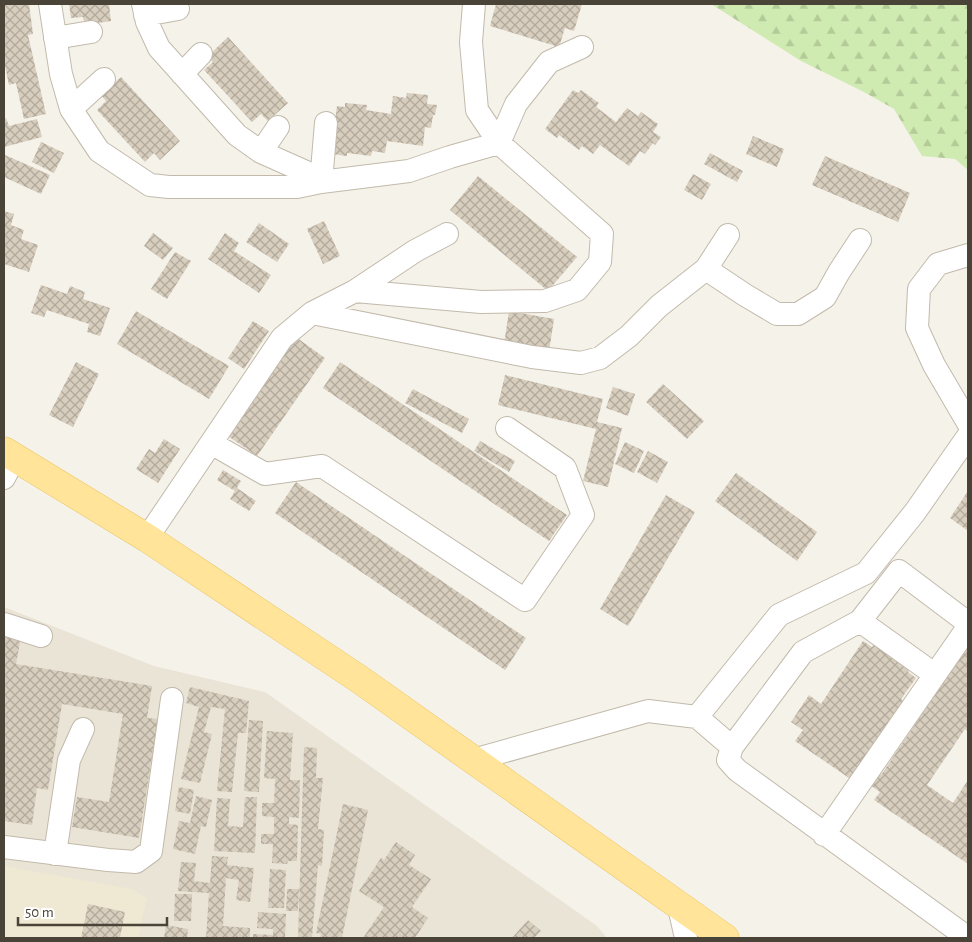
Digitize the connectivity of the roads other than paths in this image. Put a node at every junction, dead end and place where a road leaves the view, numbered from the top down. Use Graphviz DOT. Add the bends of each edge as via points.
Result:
graph roads {
  1 [pos="50,4"];
  2 [pos="474,4"];
  3 [pos="178,9"];
  4 [pos="144,10"];
  5 [pos="91,32"];
  6 [pos="55,38"];
  7 [pos="582,47"];
  8 [pos="201,54"];
  9 [pos="182,74"];
  10 [pos="104,79"];
  11 [pos="71,109"];
  12 [pos="326,123"];
  13 [pos="278,127"];
  14 [pos="499,144"];
  15 [pos="261,152"];
  16 [pos="321,182"];
  17 [pos="447,234"];
  18 [pos="728,235"];
  19 [pos="860,240"];
  20 [pos="968,256"];
  21 [pos="706,268"];
  22 [pos="355,291"];
  23 [pos="312,313"];
  24 [pos="968,423"];
  25 [pos="507,428"];
  26 [pos="968,436"];
  27 [pos="211,443"];
  28 [pos="8,462"];
  29 [pos="147,538"];
  30 [pos="860,621"];
  31 [pos="968,622"];
  32 [pos="4,624"];
  33 [pos="968,626"];
  34 [pos="41,636"];
  35 [pos="934,674"];
  36 [pos="172,698"];
  37 [pos="696,717"];
  38 [pos="83,729"];
  39 [pos="732,747"];
  40 [pos="473,760"];
  41 [pos="824,835"];
  42 [pos="4,847"];
  43 [pos="55,854"];
  44 [pos="679,907"];
  45 [pos="686,938"];
  46 [pos="724,938"];
  47 [pos="968,938"];
  1 -- 6 [label="street"];
  2 -- 14 [label="street" via="470,42 477,110"];
  3 -- 4 [label="street"];
  4 -- 9 [label="street" via="159,48"];
  5 -- 6 [label="street"];
  6 -- 11 [label="street"];
  7 -- 14 [label="street" via="549,62 516,104"];
  8 -- 9 [label="street"];
  9 -- 15 [label="street" via="237,135"];
  10 -- 11 [label="street"];
  11 -- 16 [label="street" via="99,151 150,185 297,187"];
  12 -- 16 [label="street"];
  13 -- 15 [label="street"];
  14 -- 16 [label="street" via="409,172"];
  14 -- 22 [label="street" via="602,234 600,262 576,290 546,301 481,302"];
  15 -- 16 [label="street"];
  17 -- 22 [label="street"];
  18 -- 21 [label="street"];
  19 -- 21 [label="street" via="824,298 798,314 776,314"];
  20 -- 24 [label="street" via="938,264 919,289 917,328 934,365"];
  21 -- 23 [label="street" via="659,306 629,336 600,358 581,363 532,357"];
  22 -- 23 [label="street"];
  23 -- 27 [label="street" via="282,338"];
  25 -- 27 [label="street" via="565,468 583,515 526,600 322,466 265,474"];
  26 -- 37 [label="street" via="915,512 866,573 779,614"];
  27 -- 29 [label="street"];
  28 -- 29 [label="main road"];
  29 -- 40 [label="main road" via="359,679"];
  30 -- 31 [label="street" via="900,571"];
  30 -- 35 [label="street"];
  30 -- 39 [label="street" via="803,652"];
  32 -- 34 [label="street"];
  33 -- 35 [label="street"];
  35 -- 41 [label="street"];
  36 -- 43 [label="street" via="151,851 136,862"];
  37 -- 39 [label="street"];
  37 -- 40 [label="street" via="648,711"];
  38 -- 43 [label="street" via="69,760"];
  39 -- 41 [label="street" via="728,760 736,770"];
  40 -- 44 [label="main road"];
  41 -- 47 [label="street"];
  42 -- 43 [label="street"];
  44 -- 45 [label="street"];
  44 -- 46 [label="main road"];
}
